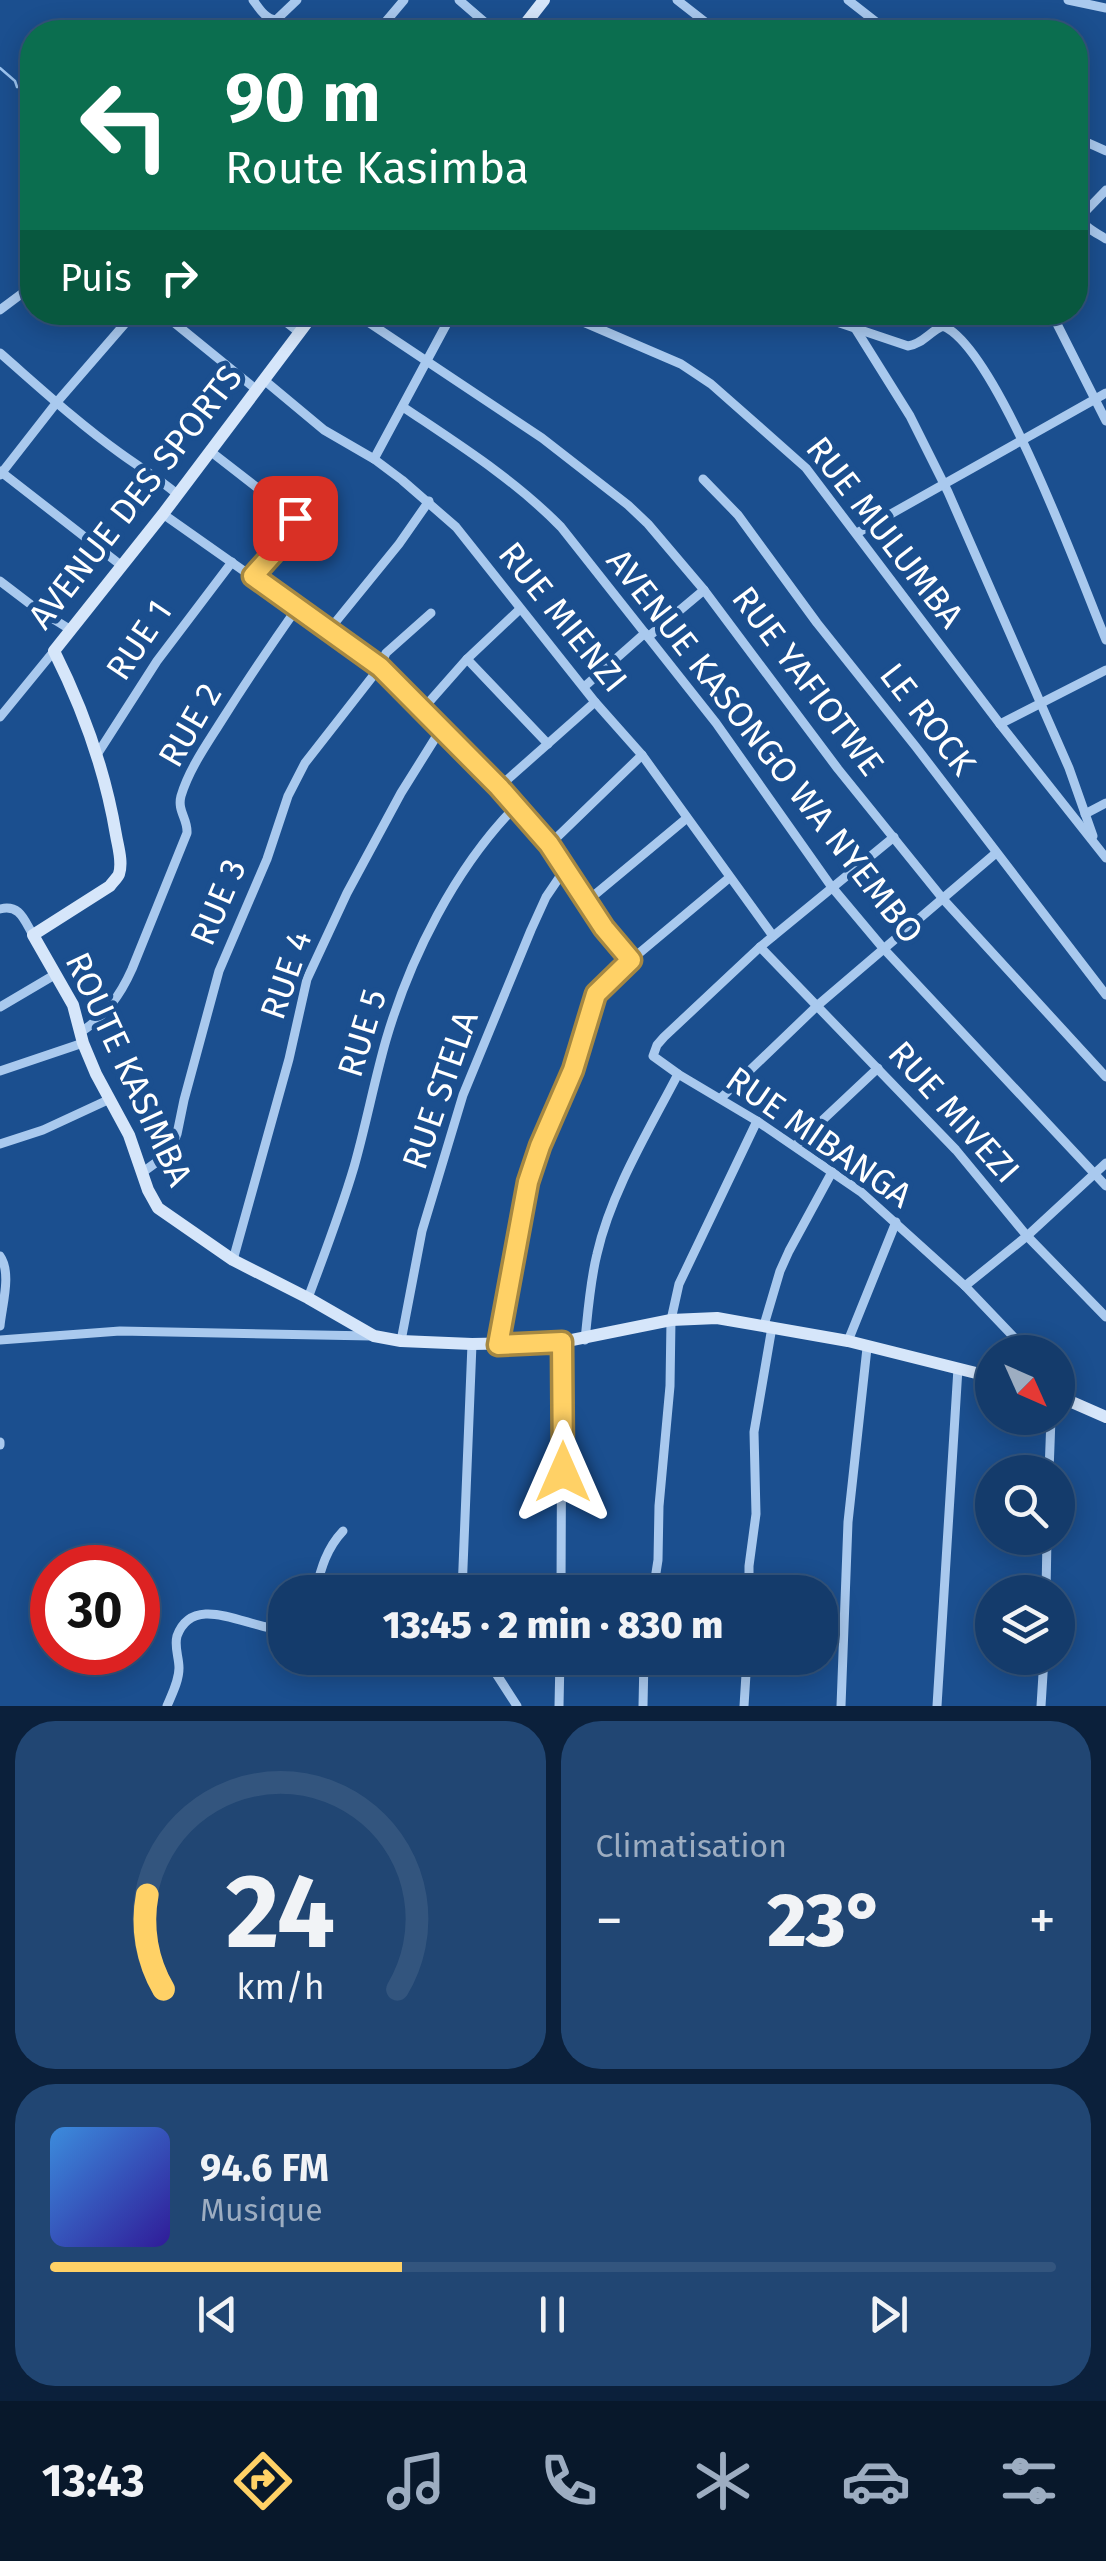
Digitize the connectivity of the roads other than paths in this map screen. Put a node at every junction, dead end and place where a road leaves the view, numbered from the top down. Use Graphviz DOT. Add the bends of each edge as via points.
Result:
graph roads {
  1 [pos="253,0"];
  2 [pos="297,0"];
  3 [pos="404,0"];
  4 [pos="460,0"];
  5 [pos="544,0"];
  6 [pos="677,0"];
  7 [pos="848,0"];
  8 [pos="1068,0"];
  9 [pos="1106,8"];
  10 [pos="386,20"];
  11 [pos="482,20"];
  12 [pos="528,20"];
  13 [pos="703,20"];
  14 [pos="874,20"];
  15 [pos="1106,190"];
  16 [pos="1088,211"];
  17 [pos="123,325"];
  18 [pos="179,325"];
  19 [pos="290,325"];
  20 [pos="305,325"];
  21 [pos="373,325"];
  22 [pos="445,325"];
  23 [pos="590,325"];
  24 [pos="847,325"];
  25 [pos="1058,325"];
  26 [pos="856,328"];
  27 [pos="300,333"];
  28 [pos="0,354"];
  29 [pos="426,362"];
  30 [pos="261,385"];
  31 [pos="1106,393"];
  32 [pos="1096,399"];
  33 [pos="57,402"];
  34 [pos="403,407"];
  35 [pos="1106,421"];
  36 [pos="1021,439"];
  37 [pos="210,450"];
  38 [pos="374,459"];
  39 [pos="1,473"];
  40 [pos="703,479"];
  41 [pos="944,482"];
  42 [pos="176,494"];
  43 [pos="429,501"];
  44 [pos="163,514"];
  45 [pos="856,533"];
  46 [pos="232,562"];
  47 [pos="122,566"];
  48 [pos="253,576"];
  49 [pos="0,581"];
  50 [pos="704,590"];
  51 [pos="297,608"];
  52 [pos="520,609"];
  53 [pos="431,613"];
  54 [pos="70,630"];
  55 [pos="328,630"];
  56 [pos="646,635"];
  57 [pos="1106,640"];
  58 [pos="54,651"];
  59 [pos="467,659"];
  60 [pos="380,667"];
  61 [pos="1106,670"];
  62 [pos="584,687"];
  63 [pos="595,702"];
  64 [pos="1039,702"];
  65 [pos="422,710"];
  66 [pos="1,714"];
  67 [pos="1000,724"];
  68 [pos="442,728"];
  69 [pos="548,744"];
  70 [pos="98,753"];
  71 [pos="642,754"];
  72 [pos="499,787"];
  73 [pos="1106,803"];
  74 [pos="516,807"];
  75 [pos="1085,814"];
  76 [pos="687,818"];
  77 [pos="894,837"];
  78 [pos="549,844"];
  79 [pos="1098,847"];
  80 [pos="996,853"];
  81 [pos="1106,858"];
  82 [pos="565,869"];
  83 [pos="730,878"];
  84 [pos="831,886"];
  85 [pos="943,899"];
  86 [pos="586,902"];
  87 [pos="0,909"];
  88 [pos="33,936"];
  89 [pos="773,936"];
  90 [pos="760,947"];
  91 [pos="882,948"];
  92 [pos="631,960"];
  93 [pos="56,974"];
  94 [pos="1106,995"];
  95 [pos="818,1004"];
  96 [pos="0,1007"];
  97 [pos="82,1038"];
  98 [pos="878,1068"];
  99 [pos="0,1071"];
  100 [pos="678,1074"];
  101 [pos="1106,1077"];
  102 [pos="721,1098"];
  103 [pos="110,1099"];
  104 [pos="757,1120"];
  105 [pos="0,1144"];
  106 [pos="795,1146"];
  107 [pos="1106,1163"];
  108 [pos="143,1172"];
  109 [pos="832,1172"];
  110 [pos="1096,1174"];
  111 [pos="1106,1186"];
  112 [pos="896,1222"];
  113 [pos="1027,1236"];
  114 [pos="0,1256"];
  115 [pos="234,1260"];
  116 [pos="965,1286"];
  117 [pos="308,1298"];
  118 [pos="1106,1317"];
  119 [pos="672,1320"];
  120 [pos="0,1326"];
  121 [pos="768,1326"];
  122 [pos="1012,1335"];
  123 [pos="374,1336"];
  124 [pos="0,1340"];
  125 [pos="584,1340"];
  126 [pos="401,1341"];
  127 [pos="562,1342"];
  128 [pos="848,1342"];
  129 [pos="472,1344"];
  130 [pos="498,1345"];
  131 [pos="867,1348"];
  132 [pos="958,1368"];
  133 [pos="975,1372"];
  134 [pos="1075,1404"];
  135 [pos="1106,1418"];
  136 [pos="343,1530"];
  137 [pos="320,1575"];
  138 [pos="463,1575"];
  139 [pos="561,1575"];
  140 [pos="656,1575"];
  141 [pos="749,1575"];
  142 [pos="268,1628"];
  143 [pos="497,1675"];
  144 [pos="560,1675"];
  145 [pos="643,1675"];
  146 [pos="745,1675"];
  147 [pos="1043,1675"];
  148 [pos="167,1706"];
  149 [pos="517,1706"];
  150 [pos="559,1706"];
  151 [pos="642,1706"];
  152 [pos="744,1706"];
  153 [pos="840,1706"];
  154 [pos="937,1706"];
  155 [pos="1041,1706"];
  1 -- 2 [label="street" via="270,20"];
  3 -- 10 [label="street"];
  4 -- 11 [label="street"];
  5 -- 12 [label="street"];
  6 -- 13 [label="street"];
  7 -- 14 [label="street"];
  8 -- 9 [label="street"];
  15 -- 16 [label="street"];
  17 -- 33 [label="street"];
  18 -- 30 [label="street, RUE MIENZI"];
  19 -- 27 [label="street"];
  20 -- 27 [label="street, AVENUE DES SPORTS"];
  21 -- 29 [label="street, RUE YAFIOTWE"];
  22 -- 29 [label="street"];
  23 -- 45 [label="street, RUE MULUMBA" via="711,384 806,468"];
  24 -- 26 [label="street"];
  25 -- 32 [label="street"];
  26 -- 36 [label="street" via="908,346 935,329 952,330 974,354"];
  26 -- 41 [label="street"];
  27 -- 30 [label="street, AVENUE DES SPORTS"];
  28 -- 33 [label="street"];
  29 -- 34 [label="street"];
  29 -- 50 [label="street, RUE YAFIOTWE" via="542,438 628,506"];
  30 -- 37 [label="street, AVENUE DES SPORTS"];
  30 -- 38 [label="street, RUE MIENZI"];
  31 -- 32 [label="street"];
  32 -- 35 [label="street"];
  32 -- 36 [label="street"];
  33 -- 39 [label="street"];
  33 -- 42 [label="street"];
  34 -- 38 [label="street"];
  34 -- 56 [label="street, AVENUE KASONGO WA NYEMBO" via="535,501"];
  36 -- 41 [label="street"];
  36 -- 57 [label="street"];
  37 -- 42 [label="street, AVENUE DES SPORTS"];
  37 -- 48 [label="street" via="298,523"];
  38 -- 43 [label="street, RUE MIENZI"];
  39 -- 47 [label="street"];
  40 -- 80 [label="street, LE ROCK" via="738,515"];
  41 -- 45 [label="street"];
  41 -- 64 [label="street"];
  42 -- 44 [label="street, AVENUE DES SPORTS"];
  43 -- 52 [label="street, RUE MIENZI"];
  43 -- 55 [label="street"];
  44 -- 46 [label="street"];
  44 -- 47 [label="street, AVENUE DES SPORTS"];
  45 -- 67 [label="street, RUE MULUMBA"];
  46 -- 48 [label="street"];
  46 -- 70 [label="street, RUE 1"];
  47 -- 54 [label="street, AVENUE DES SPORTS"];
  48 -- 51 [label="street"];
  49 -- 54 [label="street"];
  50 -- 56 [label="street"];
  50 -- 77 [label="street, RUE YAFIOTWE"];
  51 -- 55 [label="street"];
  51 -- 97 [label="street, RUE 2" via="193,768 180,798 187,834 132,969"];
  52 -- 59 [label="street"];
  52 -- 62 [label="street, RUE MIENZI"];
  53 -- 60 [label="street, RUE 3" via="386,653"];
  54 -- 58 [label="street, AVENUE DES SPORTS"];
  55 -- 60 [label="street"];
  56 -- 62 [label="street"];
  56 -- 84 [label="street, AVENUE KASONGO WA NYEMBO"];
  58 -- 66 [label="street, AVENUE DES SPORTS"];
  58 -- 70 [label="street, RUE 1"];
  59 -- 65 [label="street"];
  59 -- 69 [label="street"];
  60 -- 65 [label="street"];
  60 -- 108 [label="street, RUE 3" via="288,796 219,971 172,1147"];
  61 -- 64 [label="street"];
  62 -- 63 [label="street, RUE MIENZI"];
  63 -- 69 [label="street"];
  63 -- 71 [label="street, RUE MIENZI"];
  64 -- 67 [label="street"];
  64 -- 75 [label="street"];
  65 -- 68 [label="street"];
  67 -- 79 [label="street, RUE MULUMBA"];
  68 -- 72 [label="street"];
  68 -- 115 [label="street, RUE 4" via="401,793 307,978"];
  69 -- 72 [label="street"];
  70 -- 88 [label="street, RUE 1" via="119,875"];
  71 -- 76 [label="street, RUE MIENZI"];
  71 -- 78 [label="street"];
  72 -- 74 [label="street"];
  73 -- 75 [label="street"];
  74 -- 78 [label="street"];
  74 -- 117 [label="street, RUE 5" via="479,847 442,905 400,996 354,1166"];
  75 -- 79 [label="street"];
  76 -- 83 [label="street, RUE MIENZI"];
  76 -- 86 [label="street"];
  77 -- 84 [label="street"];
  77 -- 85 [label="street, RUE YAFIOTWE"];
  78 -- 82 [label="street"];
  79 -- 81 [label="street, RUE MULUMBA"];
  80 -- 85 [label="street"];
  80 -- 94 [label="street, LE ROCK"];
  82 -- 86 [label="street"];
  82 -- 126 [label="street, RUE STELA" via="531,930 463,1095 422,1231"];
  83 -- 89 [label="street, RUE MIENZI"];
  83 -- 92 [label="street"];
  84 -- 89 [label="street"];
  84 -- 91 [label="street, AVENUE KASONGO WA NYEMBO"];
  85 -- 91 [label="street"];
  85 -- 101 [label="street, RUE YAFIOTWE"];
  86 -- 92 [label="street"];
  87 -- 88 [label="street, ROUTE KASIMBA" via="17,909"];
  88 -- 93 [label="street, ROUTE KASIMBA"];
  89 -- 90 [label="street"];
  90 -- 95 [label="street, RUE MIVEZI"];
  90 -- 100 [label="street, RUE MIBANGA" via="654,1051 656,1060"];
  91 -- 95 [label="street"];
  91 -- 110 [label="street, AVENUE KASONGO WA NYEMBO"];
  92 -- 130 [label="street" via="596,994 540,1146"];
  93 -- 96 [label="street"];
  93 -- 97 [label="street, ROUTE KASIMBA"];
  95 -- 98 [label="street, RUE MIVEZI"];
  95 -- 102 [label="street"];
  97 -- 99 [label="street, RUE 2"];
  97 -- 103 [label="street, ROUTE KASIMBA"];
  98 -- 106 [label="street"];
  98 -- 113 [label="street, RUE MIVEZI"];
  100 -- 102 [label="street, RUE MIBANGA"];
  100 -- 125 [label="street" via="609,1216 596,1254"];
  102 -- 104 [label="street, RUE MIBANGA"];
  103 -- 105 [label="street"];
  103 -- 108 [label="street, ROUTE KASIMBA"];
  104 -- 106 [label="street, RUE MIBANGA"];
  104 -- 119 [label="street" via="687,1265"];
  106 -- 109 [label="street, RUE MIBANGA"];
  107 -- 110 [label="street"];
  108 -- 115 [label="street, ROUTE KASIMBA" via="158,1208"];
  109 -- 112 [label="street, RUE MIBANGA"];
  109 -- 121 [label="street" via="780,1272"];
  110 -- 111 [label="street, AVENUE KASONGO WA NYEMBO"];
  110 -- 113 [label="street"];
  112 -- 116 [label="street, RUE MIBANGA"];
  112 -- 128 [label="street"];
  113 -- 116 [label="street"];
  113 -- 118 [label="street, RUE MIVEZI"];
  114 -- 120 [label="street" via="6,1272"];
  115 -- 117 [label="street, ROUTE KASIMBA"];
  116 -- 122 [label="street, RUE MIBANGA"];
  117 -- 123 [label="street, ROUTE KASIMBA"];
  119 -- 121 [label="street, ROUTE KASIMBA"];
  119 -- 125 [label="street, ROUTE KASIMBA"];
  119 -- 140 [label="street"];
  121 -- 128 [label="street, ROUTE KASIMBA"];
  121 -- 141 [label="street" via="754,1432 756,1514"];
  123 -- 124 [label="street, ROUTE KASIMBA" via="115,1331"];
  123 -- 126 [label="street, ROUTE KASIMBA"];
  125 -- 127 [label="street, ROUTE KASIMBA"];
  126 -- 129 [label="street, ROUTE KASIMBA"];
  127 -- 130 [label="street, ROUTE KASIMBA"];
  127 -- 139 [label="street"];
  128 -- 131 [label="street, ROUTE KASIMBA"];
  129 -- 130 [label="street, ROUTE KASIMBA"];
  129 -- 138 [label="street"];
  131 -- 132 [label="street, ROUTE KASIMBA"];
  131 -- 153 [label="street" via="848,1522"];
  132 -- 133 [label="street, ROUTE KASIMBA"];
  132 -- 154 [label="street"];
  134 -- 135 [label="street"];
  136 -- 137 [label="street"];
  142 -- 148 [label="street" via="217,1613 195,1617 176,1638 179,1666"];
  143 -- 149 [label="street"];
  144 -- 150 [label="street"];
  145 -- 151 [label="street"];
  146 -- 152 [label="street"];
  147 -- 155 [label="street"];
}
